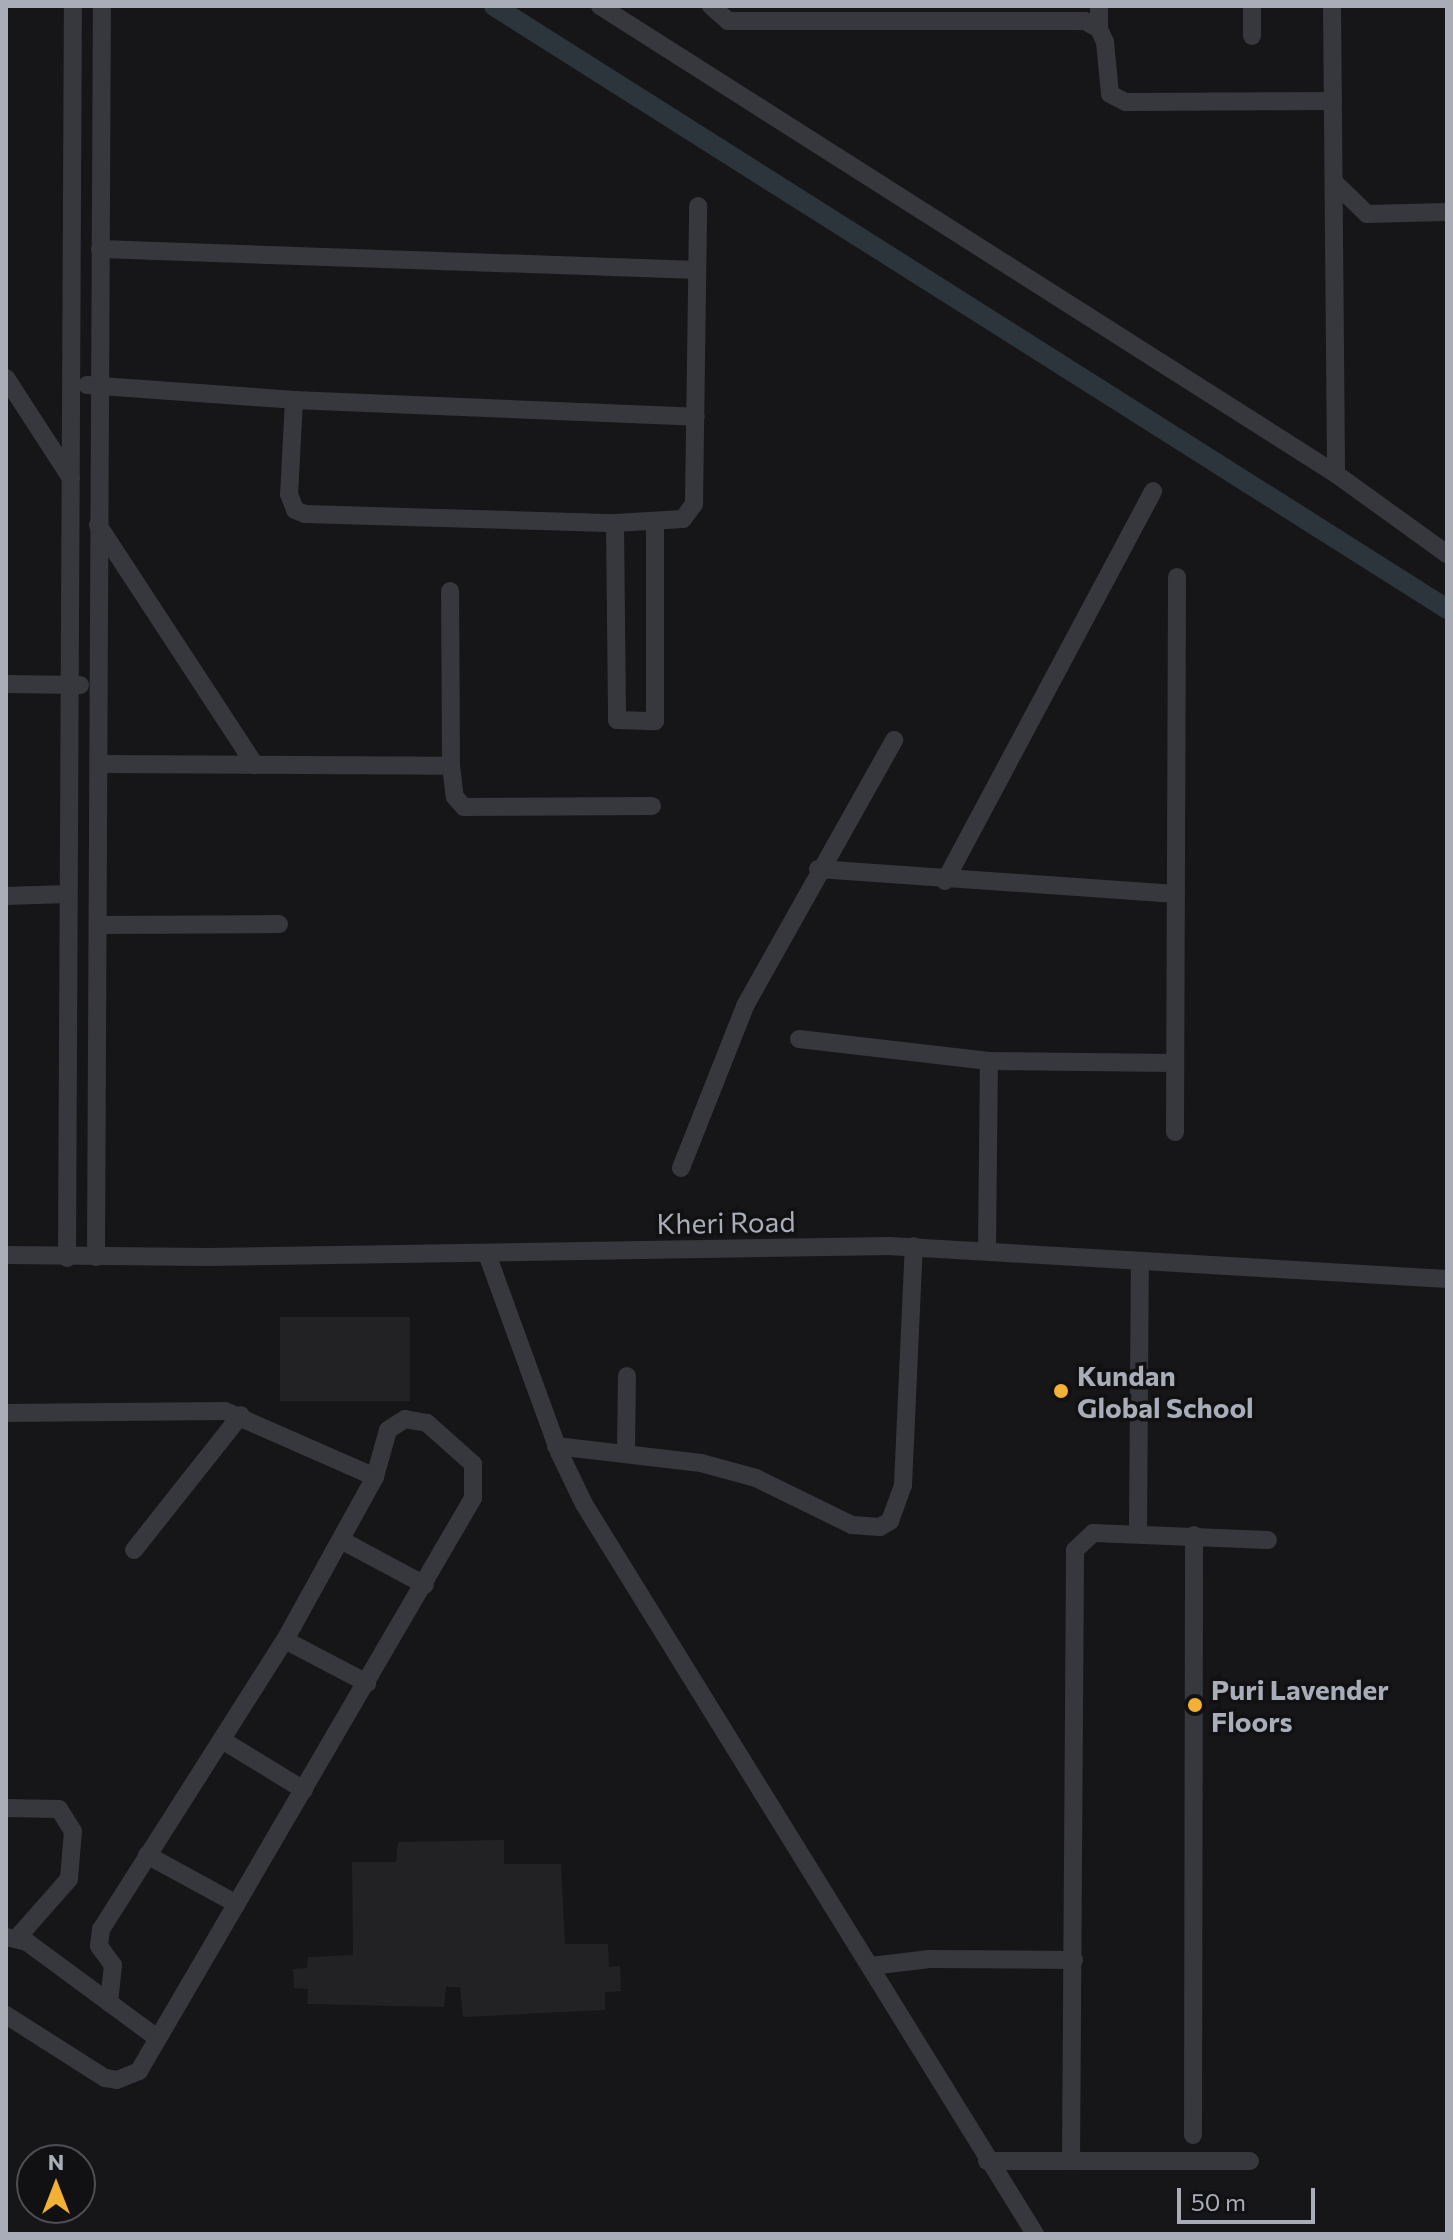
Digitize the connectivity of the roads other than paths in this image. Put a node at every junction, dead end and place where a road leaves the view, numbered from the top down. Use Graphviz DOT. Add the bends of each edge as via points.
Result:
graph roads {
  1 [pos="73,6"];
  2 [pos="102,6"];
  3 [pos="600,6"];
  4 [pos="711,6"];
  5 [pos="1099,6"];
  6 [pos="1252,6"];
  7 [pos="1332,6"];
  8 [pos="853,14"];
  9 [pos="989,14"];
  10 [pos="1099,29"];
  11 [pos="1252,36"];
  12 [pos="1333,101"];
  13 [pos="1334,182"];
  14 [pos="698,206"];
  15 [pos="1447,212"];
  16 [pos="100,249"];
  17 [pos="697,270"];
  18 [pos="6,378"];
  19 [pos="73,384"];
  20 [pos="99,386"];
  21 [pos="294,400"];
  22 [pos="696,417"];
  23 [pos="1336,474"];
  24 [pos="71,478"];
  25 [pos="1153,491"];
  26 [pos="615,523"];
  27 [pos="655,523"];
  28 [pos="98,525"];
  29 [pos="1447,554"];
  30 [pos="1177,577"];
  31 [pos="450,591"];
  32 [pos="6,684"];
  33 [pos="70,684"];
  34 [pos="99,685"];
  35 [pos="894,740"];
  36 [pos="99,764"];
  37 [pos="255,765"];
  38 [pos="451,766"];
  39 [pos="652,806"];
  40 [pos="818,869"];
  41 [pos="945,881"];
  42 [pos="68,894"];
  43 [pos="1176,894"];
  44 [pos="6,896"];
  45 [pos="279,924"];
  46 [pos="98,925"];
  47 [pos="799,1039"];
  48 [pos="989,1061"];
  49 [pos="1175,1063"];
  50 [pos="1175,1132"];
  51 [pos="681,1168"];
  52 [pos="914,1246"];
  53 [pos="987,1248"];
  54 [pos="487,1254"];
  55 [pos="6,1255"];
  56 [pos="96,1257"];
  57 [pos="67,1258"];
  58 [pos="1140,1264"];
  59 [pos="1447,1279"];
  60 [pos="627,1376"];
  61 [pos="6,1413"];
  62 [pos="241,1415"];
  63 [pos="556,1446"];
  64 [pos="626,1453"];
  65 [pos="375,1477"];
  66 [pos="1138,1532"];
  67 [pos="1194,1535"];
  68 [pos="341,1540"];
  69 [pos="1268,1540"];
  70 [pos="134,1550"];
  71 [pos="425,1585"];
  72 [pos="285,1640"];
  73 [pos="367,1683"];
  74 [pos="222,1740"];
  75 [pos="304,1790"];
  76 [pos="6,1808"];
  77 [pos="147,1855"];
  78 [pos="237,1904"];
  79 [pos="12,1938"];
  80 [pos="1074,1960"];
  81 [pos="871,1966"];
  82 [pos="109,2003"];
  83 [pos="6,2015"];
  84 [pos="156,2037"];
  85 [pos="1193,2135"];
  86 [pos="987,2161"];
  87 [pos="1071,2161"];
  88 [pos="1250,2161"];
  89 [pos="1035,2234"];
  1 -- 19 [label="street"];
  2 -- 16 [label="street"];
  3 -- 23 [label="street"];
  4 -- 8 [label="street" via="728,21"];
  5 -- 10 [label="street"];
  6 -- 11 [label="street"];
  7 -- 12 [label="street"];
  8 -- 9 [label="street"];
  9 -- 10 [label="street" via="1085,21"];
  10 -- 12 [label="street" via="1110,94 1126,102"];
  12 -- 13 [label="street"];
  13 -- 15 [label="street" via="1367,214"];
  13 -- 23 [label="street"];
  14 -- 17 [label="street"];
  16 -- 17 [label="street"];
  16 -- 20 [label="street"];
  17 -- 22 [label="street"];
  18 -- 24 [label="street"];
  19 -- 20 [label="street"];
  19 -- 24 [label="street"];
  20 -- 21 [label="street"];
  20 -- 28 [label="street"];
  21 -- 22 [label="street"];
  21 -- 26 [label="street" via="289,494 295,510 305,514"];
  22 -- 27 [label="street" via="691,514"];
  23 -- 29 [label="street"];
  24 -- 33 [label="street"];
  25 -- 41 [label="street"];
  26 -- 27 [label="street"];
  26 -- 27 [label="street" via="617,720 655,721"];
  28 -- 34 [label="street"];
  28 -- 37 [label="street"];
  30 -- 43 [label="street"];
  31 -- 38 [label="street"];
  32 -- 33 [label="street"];
  33 -- 34 [label="street"];
  33 -- 42 [label="street"];
  34 -- 36 [label="street"];
  35 -- 40 [label="street"];
  36 -- 37 [label="street"];
  36 -- 46 [label="street"];
  37 -- 38 [label="street"];
  38 -- 39 [label="street" via="455,797 464,807"];
  40 -- 41 [label="street"];
  40 -- 51 [label="street" via="745,1006"];
  41 -- 43 [label="street"];
  42 -- 44 [label="street"];
  42 -- 57 [label="street"];
  43 -- 49 [label="street"];
  45 -- 46 [label="street"];
  46 -- 56 [label="street"];
  47 -- 48 [label="street"];
  48 -- 49 [label="street"];
  48 -- 53 [label="street"];
  49 -- 50 [label="street"];
  52 -- 53 [label="street, Kheri Road"];
  52 -- 54 [label="street, Kheri Road"];
  52 -- 64 [label="street" via="903,1485 890,1521 880,1527 852,1525 756,1478 701,1463"];
  53 -- 58 [label="street, Kheri Road"];
  54 -- 56 [label="street, Kheri Road"];
  54 -- 63 [label="street"];
  55 -- 57 [label="street, Kheri Road"];
  56 -- 57 [label="street, Kheri Road"];
  58 -- 59 [label="street, Kheri Road"];
  58 -- 66 [label="street"];
  60 -- 64 [label="street"];
  61 -- 62 [label="street" via="189,1408"];
  62 -- 65 [label="street"];
  62 -- 70 [label="street"];
  63 -- 64 [label="street"];
  63 -- 81 [label="street" via="647,1608"];
  65 -- 68 [label="street"];
  65 -- 71 [label="street" via="388,1430 405,1419 427,1423 473,1464 473,1498"];
  66 -- 67 [label="street"];
  66 -- 80 [label="street" via="1093,1533 1075,1550"];
  67 -- 69 [label="street"];
  67 -- 85 [label="street"];
  68 -- 71 [label="street"];
  68 -- 72 [label="street"];
  71 -- 73 [label="street"];
  72 -- 73 [label="street"];
  72 -- 74 [label="street"];
  73 -- 75 [label="street"];
  74 -- 75 [label="street"];
  74 -- 77 [label="street"];
  75 -- 78 [label="street"];
  76 -- 79 [label="street" via="59,1809 73,1831 69,1879"];
  77 -- 78 [label="street"];
  77 -- 82 [label="street" via="101,1929 99,1946 113,1965"];
  78 -- 84 [label="street"];
  79 -- 82 [label="street"];
  80 -- 81 [label="street" via="930,1959"];
  80 -- 87 [label="street"];
  81 -- 86 [label="street"];
  82 -- 84 [label="street"];
  83 -- 84 [label="street" via="105,2078 117,2080 139,2071"];
  86 -- 87 [label="street"];
  86 -- 89 [label="street"];
  87 -- 88 [label="street"];
}
